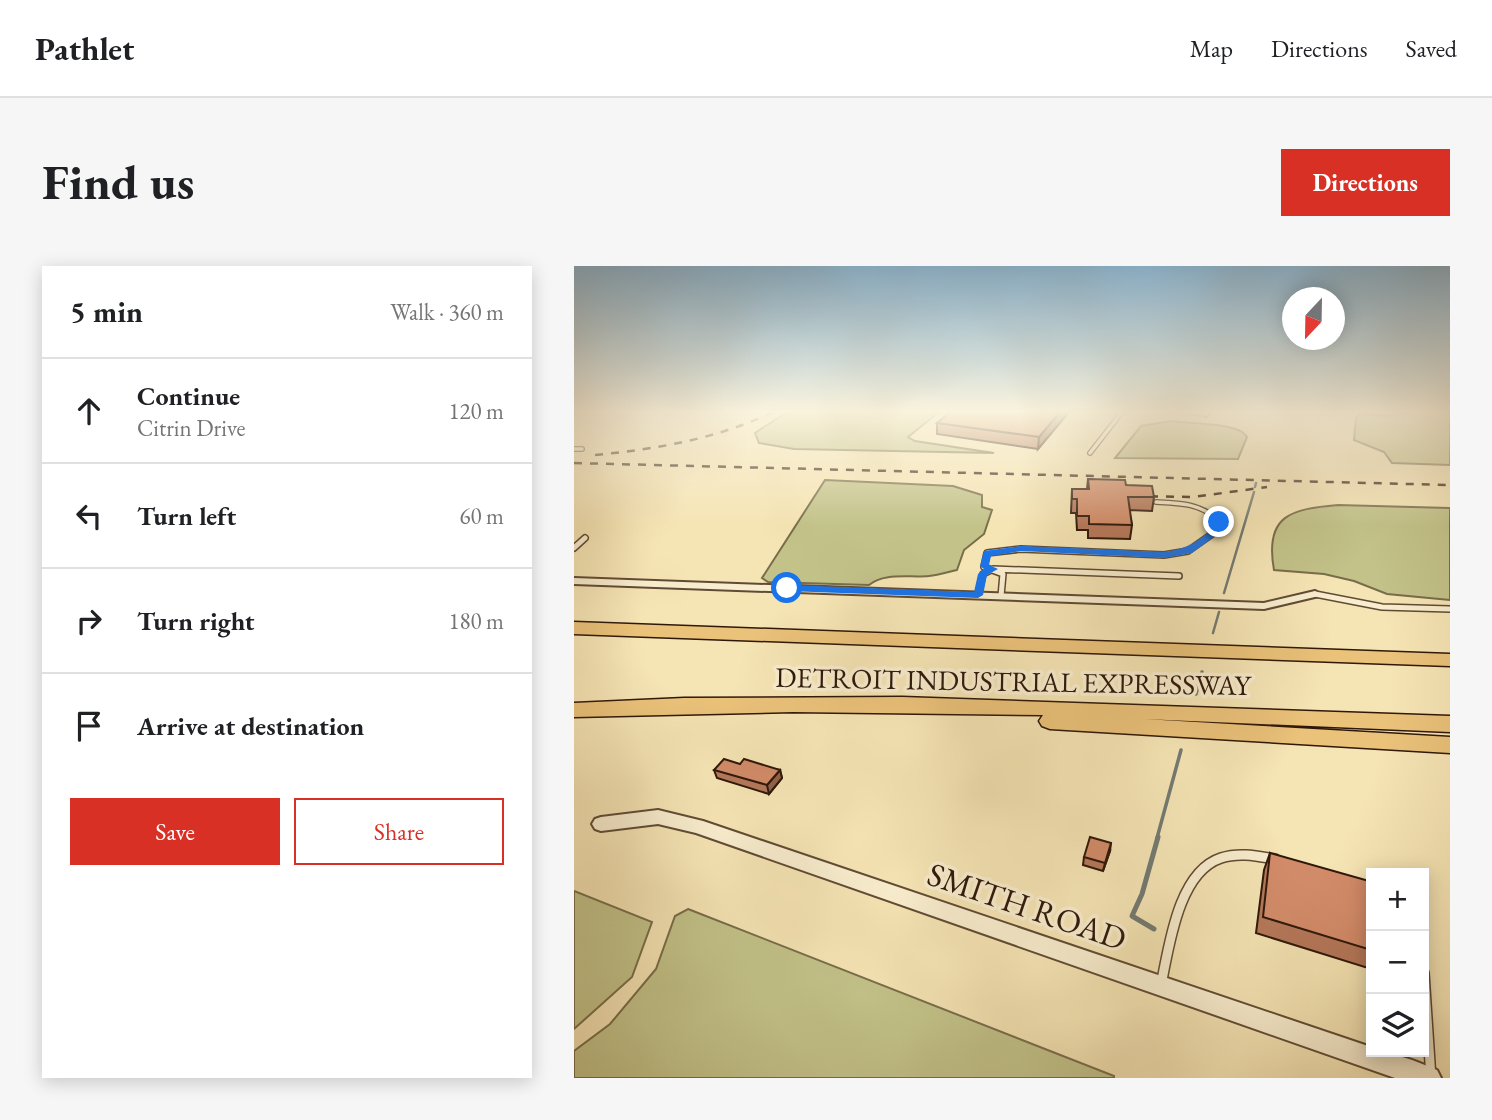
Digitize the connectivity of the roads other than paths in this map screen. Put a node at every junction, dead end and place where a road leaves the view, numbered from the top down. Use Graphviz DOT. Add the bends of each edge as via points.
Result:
graph roads {
  1 [pos="1092,450"];
  2 [pos="1090,453"];
  3 [pos="1156,502"];
  4 [pos="585,538"];
  5 [pos="574,548"];
  6 [pos="993,569"];
  7 [pos="1179,576"];
  8 [pos="574,581"];
  9 [pos="1315,594"];
  10 [pos="978,595"];
  11 [pos="1001,596"];
  12 [pos="1450,609"];
  13 [pos="574,628"];
  14 [pos="1450,660"];
  15 [pos="639,706"];
  16 [pos="574,709"];
  17 [pos="1450,724"];
  18 [pos="1450,745"];
  19 [pos="601,824"];
  20 [pos="1284,862"];
  21 [pos="1161,986"];
  22 [pos="1425,994"];
  23 [pos="1430,1078"];
  1 -- 2 [label="lane"];
  3 -- 6 [label="lane" via="1203,508 1219,522 1215,532 1188,551 1141,555 998,550 987,553 984,566"];
  4 -- 5 [label="lane"];
  6 -- 7 [label="lane"];
  6 -- 10 [label="lane" via="983,574"];
  6 -- 11 [label="lane" via="1003,574"];
  8 -- 10 [label="street"];
  9 -- 11 [label="street" via="1265,606"];
  9 -- 12 [label="lane" via="1382,607"];
  10 -- 11 [label="street"];
  13 -- 14 [label="highway, DETROIT INDUSTRIAL EXPRESSWAY"];
  15 -- 16 [label="highway, DETROIT INDUSTRIAL EXPRESSWAY"];
  15 -- 17 [label="highway, DETROIT INDUSTRIAL EXPRESSWAY" via="903,704"];
  15 -- 18 [label="highway" via="1007,719"];
  19 -- 21 [label="street, SMITH ROAD" via="658,817 697,827"];
  20 -- 21 [label="lane" via="1227,854 1202,867 1181,900"];
  21 -- 23 [label="street, SMITH ROAD"];
  22 -- 23 [label="lane"];
}
